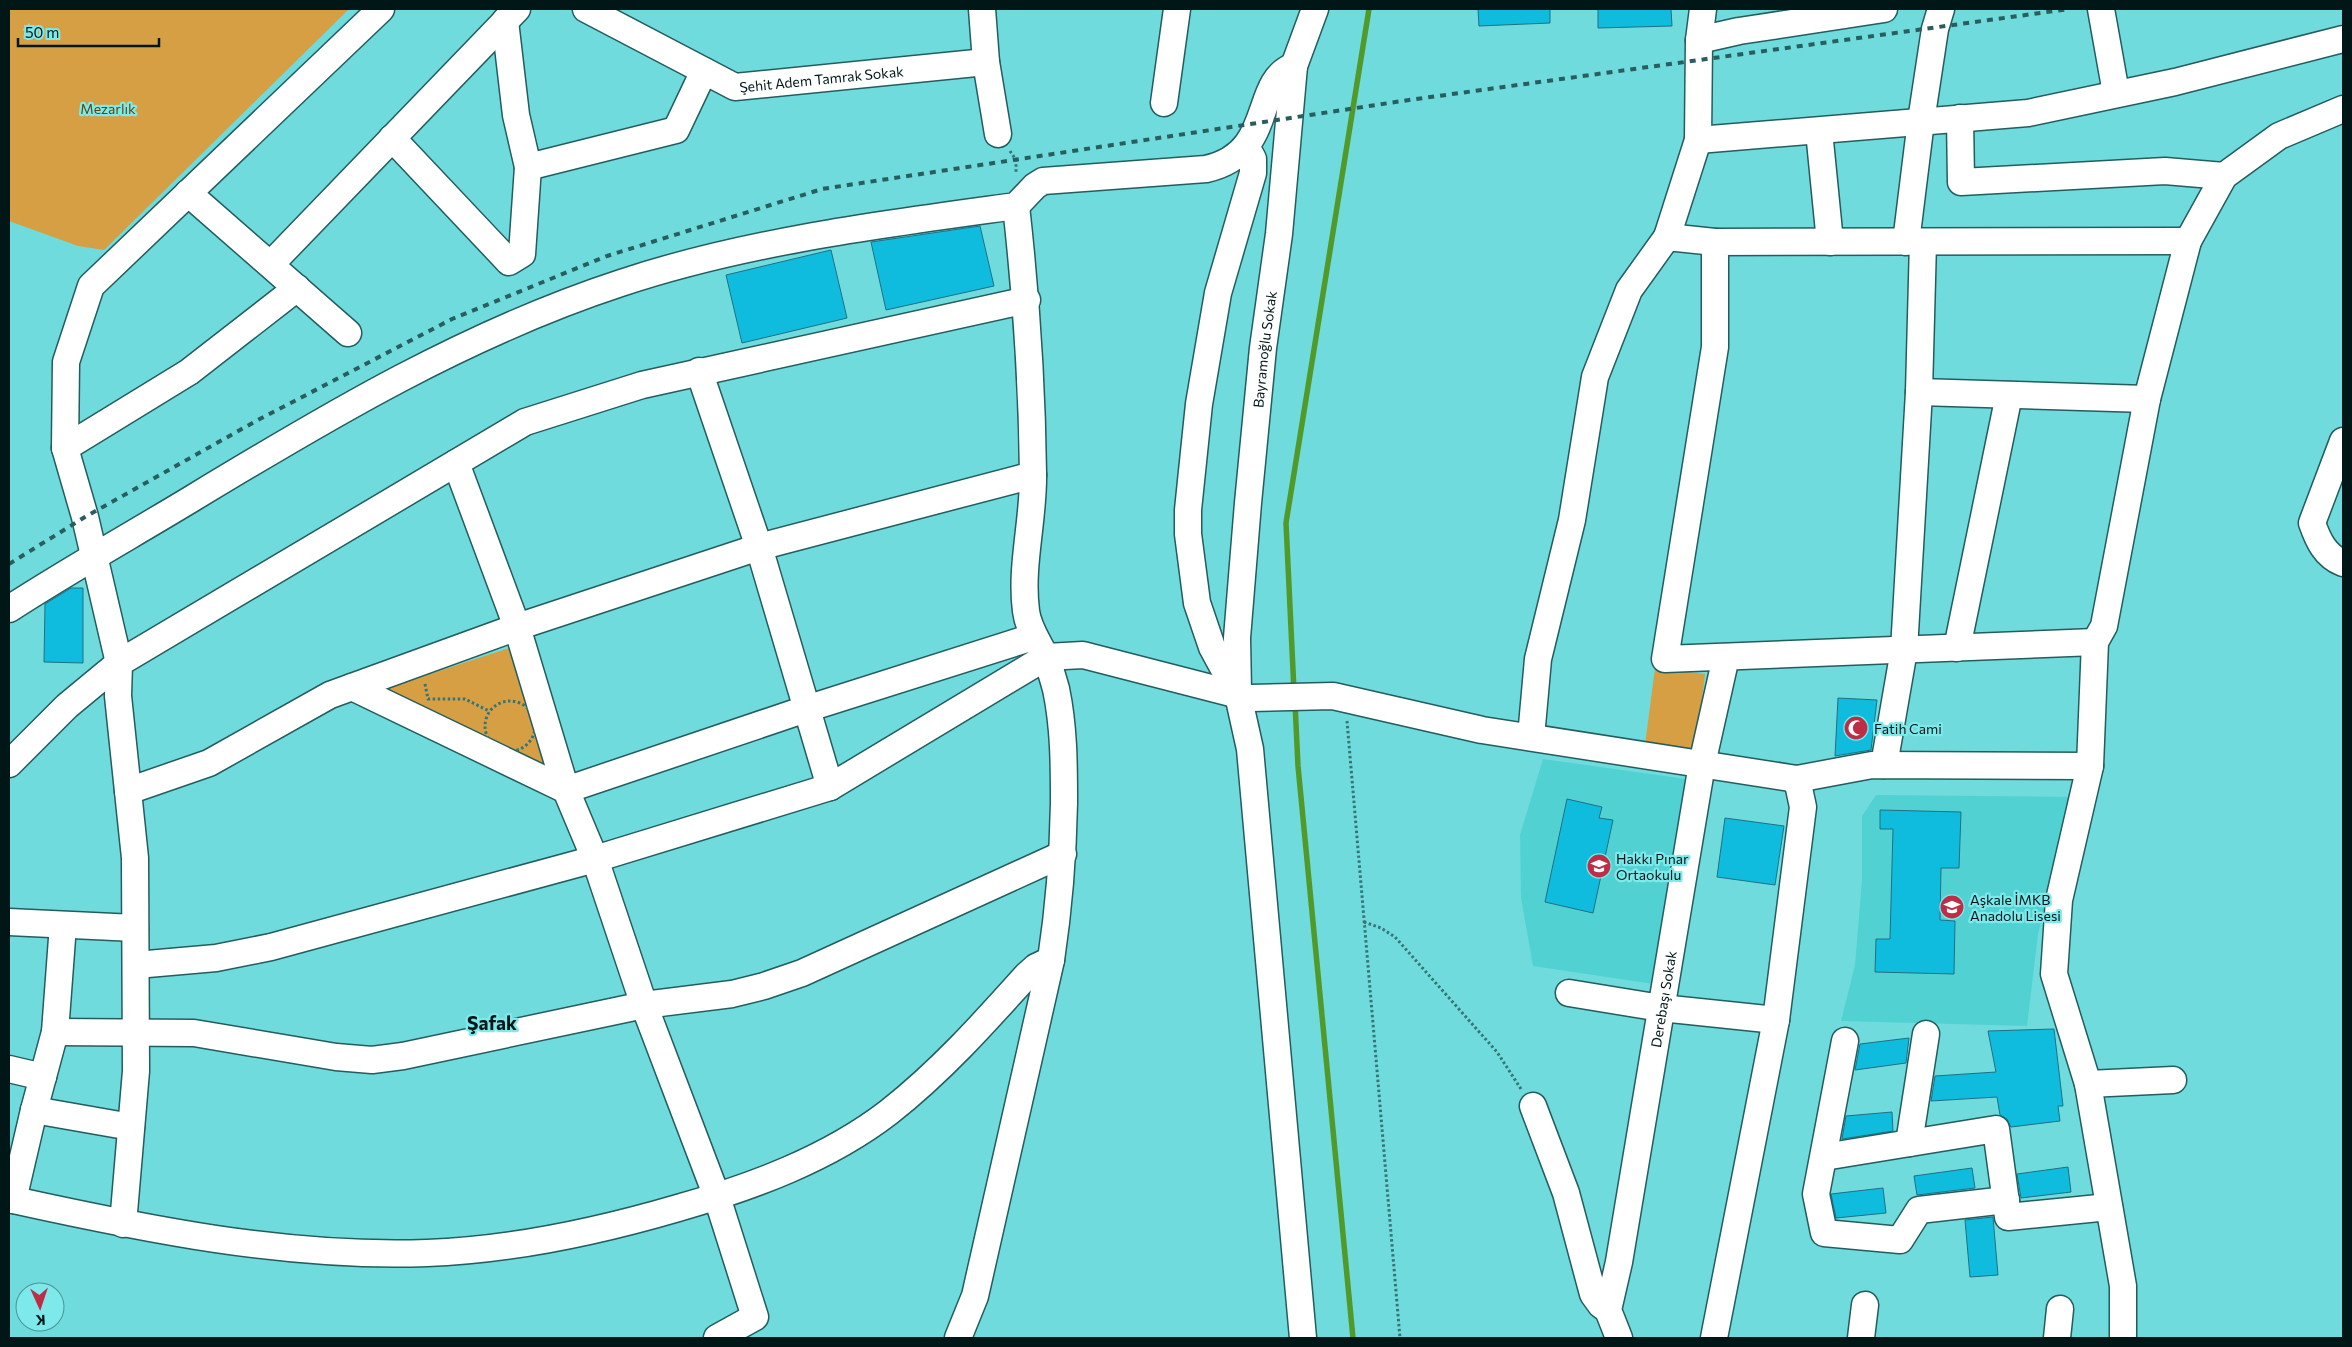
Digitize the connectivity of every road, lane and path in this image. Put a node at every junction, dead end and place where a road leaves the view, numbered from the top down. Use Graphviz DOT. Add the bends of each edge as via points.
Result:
graph roads {
  1 [pos="381,9"];
  2 [pos="586,9"];
  3 [pos="982,9"];
  4 [pos="1177,9"];
  5 [pos="1315,9"];
  6 [pos="1703,9"];
  7 [pos="1884,9"];
  8 [pos="1941,9"];
  9 [pos="2101,9"];
  10 [pos="511,15"];
  11 [pos="2343,39"];
  12 [pos="1699,40"];
  13 [pos="986,62"];
  14 [pos="1294,66"];
  15 [pos="704,70"];
  16 [pos="2116,93"];
  17 [pos="1164,103"];
  18 [pos="2343,109"];
  19 [pos="1960,118"];
  20 [pos="1921,121"];
  21 [pos="1819,131"];
  22 [pos="998,134"];
  23 [pos="392,138"];
  24 [pos="1698,140"];
  25 [pos="1246,146"];
  26 [pos="528,167"];
  27 [pos="2224,176"];
  28 [pos="188,193"];
  29 [pos="1016,206"];
  30 [pos="1667,237"];
  31 [pos="1715,242"];
  32 [pos="1830,242"];
  33 [pos="1914,242"];
  34 [pos="2188,242"];
  35 [pos="271,264"];
  36 [pos="297,288"];
  37 [pos="1027,300"];
  38 [pos="348,333"];
  39 [pos="699,371"];
  40 [pos="1919,392"];
  41 [pos="2009,395"];
  42 [pos="2147,399"];
  43 [pos="2343,441"];
  44 [pos="65,448"];
  45 [pos="456,462"];
  46 [pos="1033,475"];
  47 [pos="759,547"];
  48 [pos="94,558"];
  49 [pos="2343,563"];
  50 [pos="9,609"];
  51 [pos="518,627"];
  52 [pos="2095,642"];
  53 [pos="1040,647"];
  54 [pos="1957,648"];
  55 [pos="1904,650"];
  56 [pos="1726,657"];
  57 [pos="119,663"];
  58 [pos="425,682"];
  59 [pos="352,687"];
  60 [pos="1244,697"];
  61 [pos="1339,697"];
  62 [pos="524,698"];
  63 [pos="527,707"];
  64 [pos="806,709"];
  65 [pos="489,711"];
  66 [pos="1531,737"];
  67 [pos="12,756"];
  68 [pos="1702,764"];
  69 [pos="1884,765"];
  70 [pos="2090,766"];
  71 [pos="1797,779"];
  72 [pos="830,787"];
  73 [pos="566,790"];
  74 [pos="128,791"];
  75 [pos="1063,854"];
  76 [pos="595,859"];
  77 [pos="9,922"];
  78 [pos="1364,922"];
  79 [pos="63,925"];
  80 [pos="135,928"];
  81 [pos="1051,960"];
  82 [pos="136,965"];
  83 [pos="1568,993"];
  84 [pos="644,1006"];
  85 [pos="1661,1008"];
  86 [pos="1776,1020"];
  87 [pos="55,1032"];
  88 [pos="135,1033"];
  89 [pos="1926,1034"];
  90 [pos="1846,1041"];
  91 [pos="9,1070"];
  92 [pos="43,1077"];
  93 [pos="2173,1080"];
  94 [pos="2088,1084"];
  95 [pos="1533,1106"];
  96 [pos="34,1110"];
  97 [pos="131,1127"];
  98 [pos="1909,1143"];
  99 [pos="1824,1157"];
  100 [pos="717,1197"];
  101 [pos="11,1200"];
  102 [pos="2006,1200"];
  103 [pos="2109,1207"];
  104 [pos="123,1224"];
  105 [pos="1865,1305"];
  106 [pos="2060,1309"];
  107 [pos="1608,1310"];
  108 [pos="717,1338"];
  109 [pos="958,1338"];
  110 [pos="1303,1338"];
  111 [pos="1400,1338"];
  112 [pos="1620,1338"];
  113 [pos="1714,1338"];
  114 [pos="1861,1338"];
  115 [pos="2057,1338"];
  116 [pos="2123,1338"];
  1 -- 28 [label="street"];
  2 -- 15 [label="street, Şehit Adem Tamrak Sokak"];
  3 -- 13 [label="street"];
  4 -- 17 [label="street"];
  5 -- 14 [label="street, Bayramoğlu Sokak"];
  6 -- 12 [label="street"];
  7 -- 12 [label="street"];
  8 -- 20 [label="street"];
  9 -- 16 [label="street"];
  10 -- 23 [label="street"];
  10 -- 26 [label="street" via="516,115"];
  11 -- 16 [label="street" via="2175,82"];
  12 -- 24 [label="street"];
  13 -- 15 [label="street, Şehit Adem Tamrak Sokak" via="735,87"];
  13 -- 22 [label="street"];
  14 -- 25 [label="street" via="1282,72 1275,81"];
  14 -- 60 [label="street, Bayramoğlu Sokak" via="1279,234 1263,348 1237,638"];
  15 -- 26 [label="street" via="676,130"];
  16 -- 19 [label="street" via="2028,113"];
  18 -- 27 [label="street" via="2279,136"];
  19 -- 20 [label="street"];
  19 -- 27 [label="street" via="1961,182 2165,171"];
  20 -- 21 [label="street"];
  20 -- 33 [label="street"];
  21 -- 24 [label="street"];
  21 -- 32 [label="street"];
  22 -- 29 [label="path" via="1016,160"];
  23 -- 26 [label="street" via="508,262 522,254"];
  23 -- 35 [label="street"];
  24 -- 30 [label="street"];
  25 -- 29 [label="street" via="1230,160 1206,169 1044,181"];
  25 -- 60 [label="street" via="1253,159 1253,173 1218,293 1199,404 1188,510 1190,558 1197,604 1212,647"];
  27 -- 34 [label="street"];
  28 -- 35 [label="street"];
  28 -- 44 [label="street" via="91,286 66,362"];
  29 -- 37 [label="street"];
  29 -- 48 [label="street" via="773,245 664,270 582,296 455,351 348,406"];
  30 -- 31 [label="street"];
  30 -- 66 [label="street" via="1629,290 1596,377 1572,520 1538,659"];
  31 -- 32 [label="street"];
  31 -- 56 [label="street" via="1715,347 1665,659"];
  32 -- 33 [label="street"];
  33 -- 34 [label="street"];
  33 -- 40 [label="street"];
  34 -- 42 [label="street"];
  35 -- 36 [label="street"];
  36 -- 38 [label="street"];
  36 -- 44 [label="street" via="188,372"];
  37 -- 39 [label="street"];
  37 -- 46 [label="street"];
  39 -- 45 [label="street" via="642,385 525,422"];
  39 -- 47 [label="street"];
  40 -- 41 [label="street"];
  40 -- 55 [label="street"];
  41 -- 42 [label="street"];
  41 -- 54 [label="street"];
  42 -- 52 [label="street" via="2104,626"];
  43 -- 49 [label="street" via="2312,523 2319,542 2334,559"];
  44 -- 48 [label="street"];
  45 -- 51 [label="street"];
  45 -- 57 [label="street"];
  46 -- 47 [label="street"];
  46 -- 53 [label="street" via="1025,591 1026,612"];
  47 -- 51 [label="street"];
  47 -- 64 [label="street"];
  48 -- 50 [label="street"];
  48 -- 57 [label="street"];
  51 -- 59 [label="street"];
  51 -- 73 [label="street"];
  52 -- 54 [label="street"];
  52 -- 70 [label="street"];
  53 -- 60 [label="street"];
  53 -- 64 [label="street"];
  53 -- 72 [label="street"];
  53 -- 75 [label="street" via="1055,688 1062,724"];
  54 -- 55 [label="street"];
  55 -- 56 [label="street"];
  55 -- 69 [label="street"];
  56 -- 68 [label="street, Derebaşı Sokak"];
  57 -- 67 [label="street"];
  57 -- 74 [label="street" via="118,696"];
  58 -- 65 [label="path" via="428,700 464,699"];
  59 -- 73 [label="street"];
  59 -- 74 [label="street" via="330,695 209,763"];
  60 -- 61 [label="street"];
  60 -- 110 [label="street"];
  61 -- 66 [label="street" via="1482,730"];
  61 -- 78 [label="path"];
  62 -- 63 [label="path"];
  63 -- 65 [label="path" via="507,701"];
  63 -- 65 [label="path" via="535,726 533,737 517,751 507,752 489,741 484,732 484,721"];
  64 -- 72 [label="street"];
  64 -- 73 [label="street"];
  66 -- 68 [label="street"];
  68 -- 71 [label="street"];
  68 -- 85 [label="street, Derebaşı Sokak"];
  69 -- 70 [label="street"];
  69 -- 71 [label="street"];
  70 -- 94 [label="street" via="2059,900 2054,974"];
  71 -- 86 [label="street" via="1803,808"];
  72 -- 76 [label="street"];
  73 -- 76 [label="street"];
  74 -- 80 [label="street" via="135,858"];
  75 -- 81 [label="street"];
  75 -- 84 [label="street" via="802,973 732,994"];
  76 -- 82 [label="street" via="246,953"];
  76 -- 84 [label="street"];
  77 -- 79 [label="street"];
  78 -- 95 [label="path" via="1395,938 1496,1052"];
  78 -- 111 [label="path"];
  79 -- 80 [label="street"];
  79 -- 87 [label="street"];
  80 -- 82 [label="street"];
  81 -- 100 [label="street" via="1027,975 928,1080 888,1112 814,1158"];
  81 -- 109 [label="street" via="978,1287"];
  82 -- 88 [label="street"];
  83 -- 85 [label="street"];
  84 -- 88 [label="street" via="372,1060 194,1034"];
  84 -- 100 [label="street"];
  85 -- 86 [label="street"];
  85 -- 107 [label="street, Derebaşı Sokak"];
  86 -- 113 [label="street"];
  87 -- 88 [label="street"];
  87 -- 92 [label="street"];
  88 -- 97 [label="street" via="136,1071"];
  89 -- 98 [label="street"];
  90 -- 99 [label="street"];
  91 -- 92 [label="street"];
  92 -- 96 [label="street"];
  93 -- 94 [label="street"];
  94 -- 103 [label="street"];
  95 -- 107 [label="street" via="1566,1193 1593,1294"];
  96 -- 97 [label="street"];
  96 -- 101 [label="street"];
  97 -- 104 [label="street"];
  98 -- 99 [label="street"];
  98 -- 102 [label="street" via="1996,1129"];
  99 -- 102 [label="street" via="1816,1194 1824,1233 1900,1240 1919,1210"];
  100 -- 104 [label="street" via="614,1227 557,1239 427,1253 294,1249"];
  100 -- 108 [label="street" via="756,1317"];
  101 -- 104 [label="street"];
  102 -- 103 [label="street" via="2008,1217"];
  103 -- 116 [label="street" via="2123,1286"];
  105 -- 114 [label="street"];
  106 -- 115 [label="street"];
  107 -- 112 [label="street"];
}
